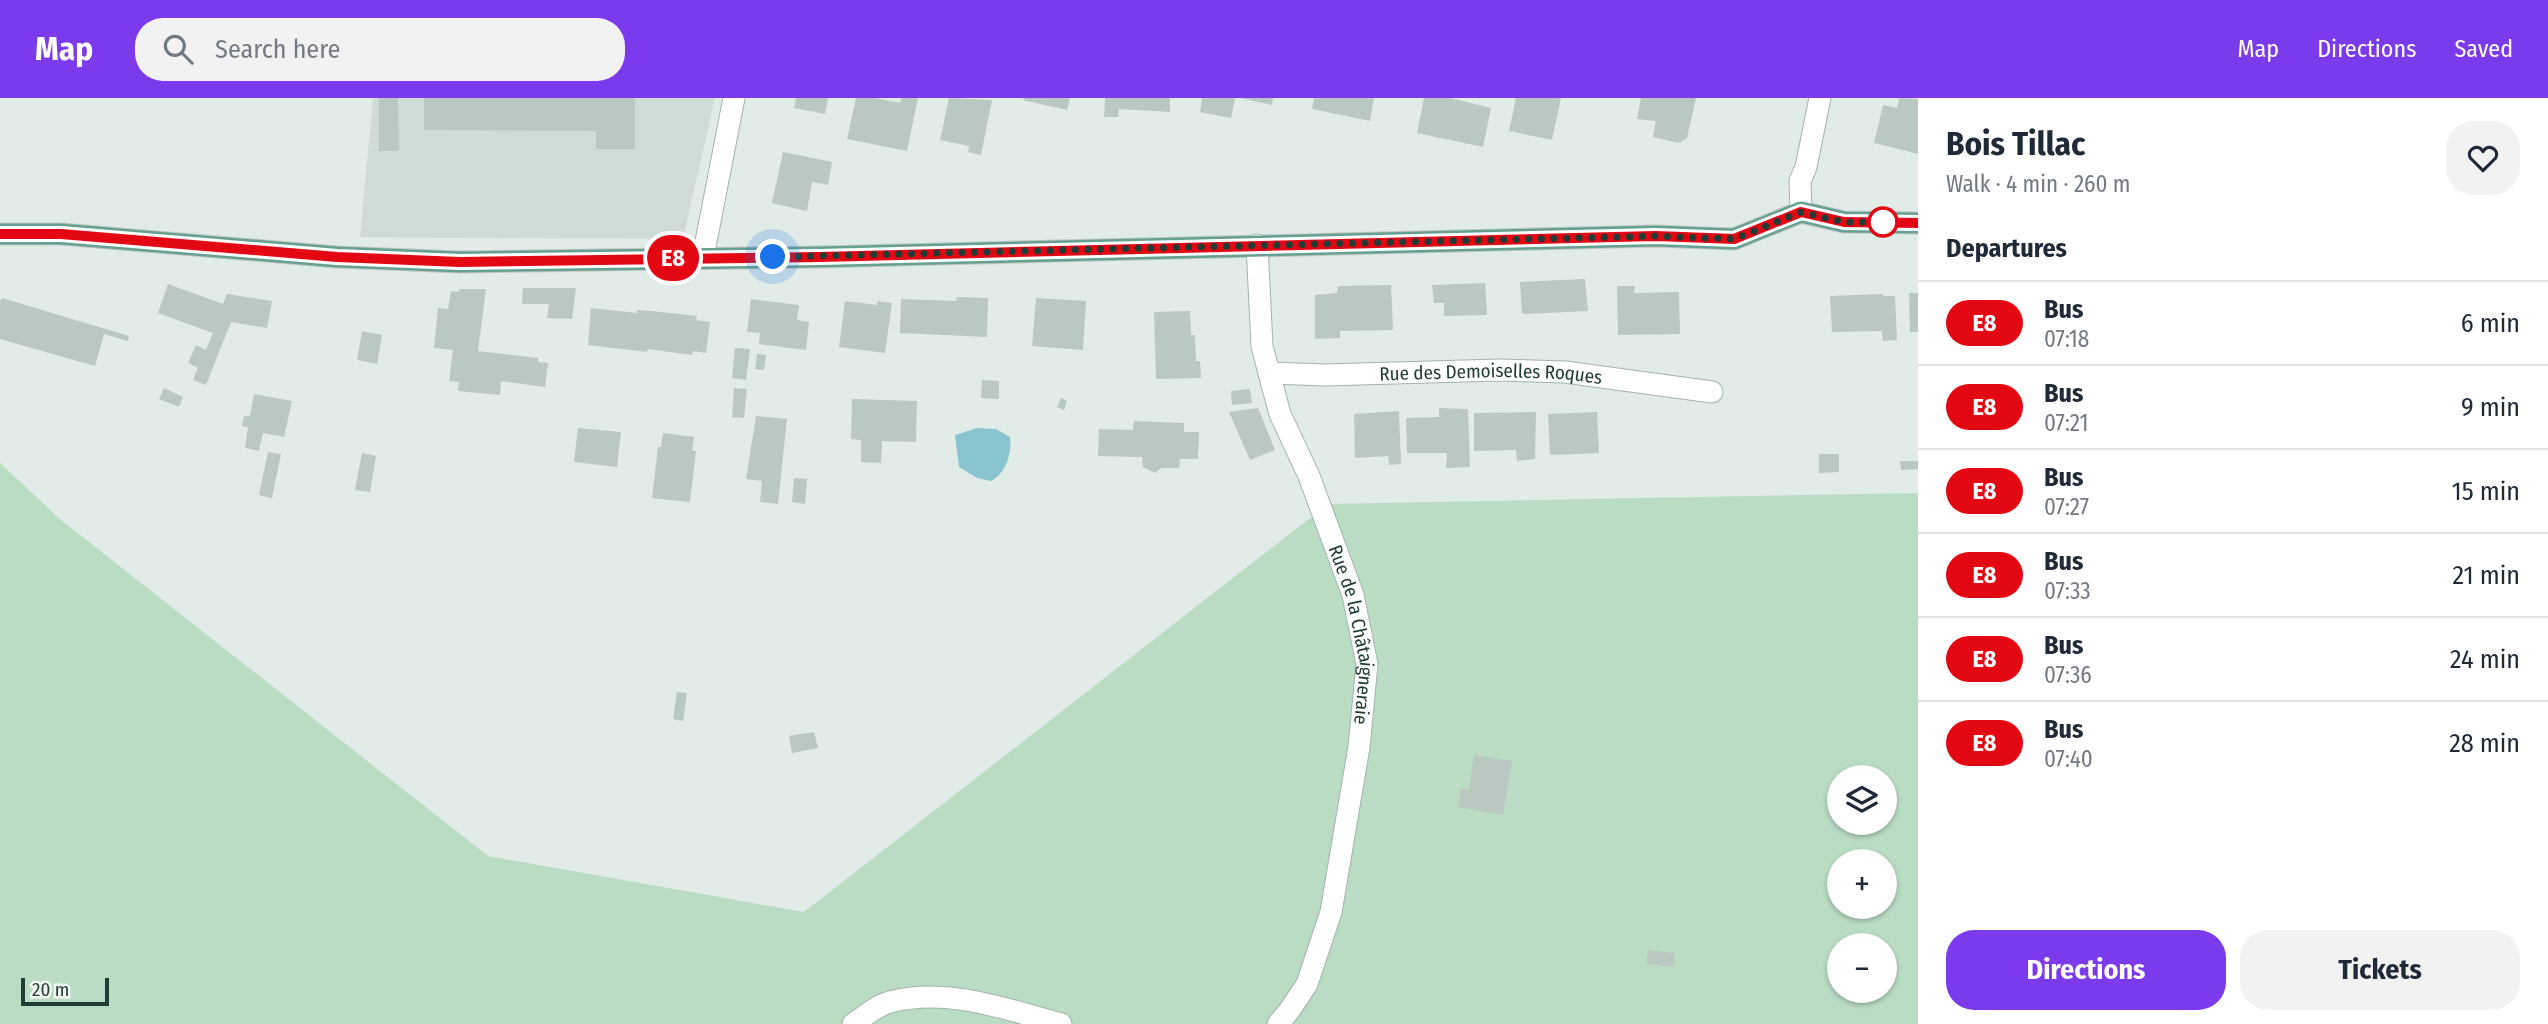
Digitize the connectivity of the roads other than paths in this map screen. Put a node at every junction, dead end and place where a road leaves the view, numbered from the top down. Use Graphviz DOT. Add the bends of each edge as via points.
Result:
graph roads {
  1 [pos="734,98"];
  2 [pos="1820,98"];
  3 [pos="1801,212"];
  4 [pos="1918,223"];
  5 [pos="0,234"];
  6 [pos="1257,245"];
  7 [pos="703,257"];
  8 [pos="1269,373"];
  9 [pos="1712,392"];
  10 [pos="853,1024"];
  11 [pos="1061,1024"];
  12 [pos="1278,1024"];
  1 -- 7 [label="street"];
  2 -- 3 [label="street" via="1800,181"];
  3 -- 4 [label="main road" via="1844,222"];
  3 -- 6 [label="main road" via="1734,239 1656,236"];
  5 -- 7 [label="main road" via="61,234 433,261"];
  6 -- 7 [label="main road"];
  6 -- 8 [label="street, Rue de la Châtaigneraie" via="1262,346"];
  8 -- 9 [label="street, Rue des Demoiselles Roques" via="1565,372"];
  8 -- 12 [label="street, Rue de la Châtaigneraie" via="1280,414 1309,476 1353,595 1367,664 1359,747 1331,912 1307,984"];
  10 -- 11 [label="street" via="887,1002 926,996 963,998"];
}
